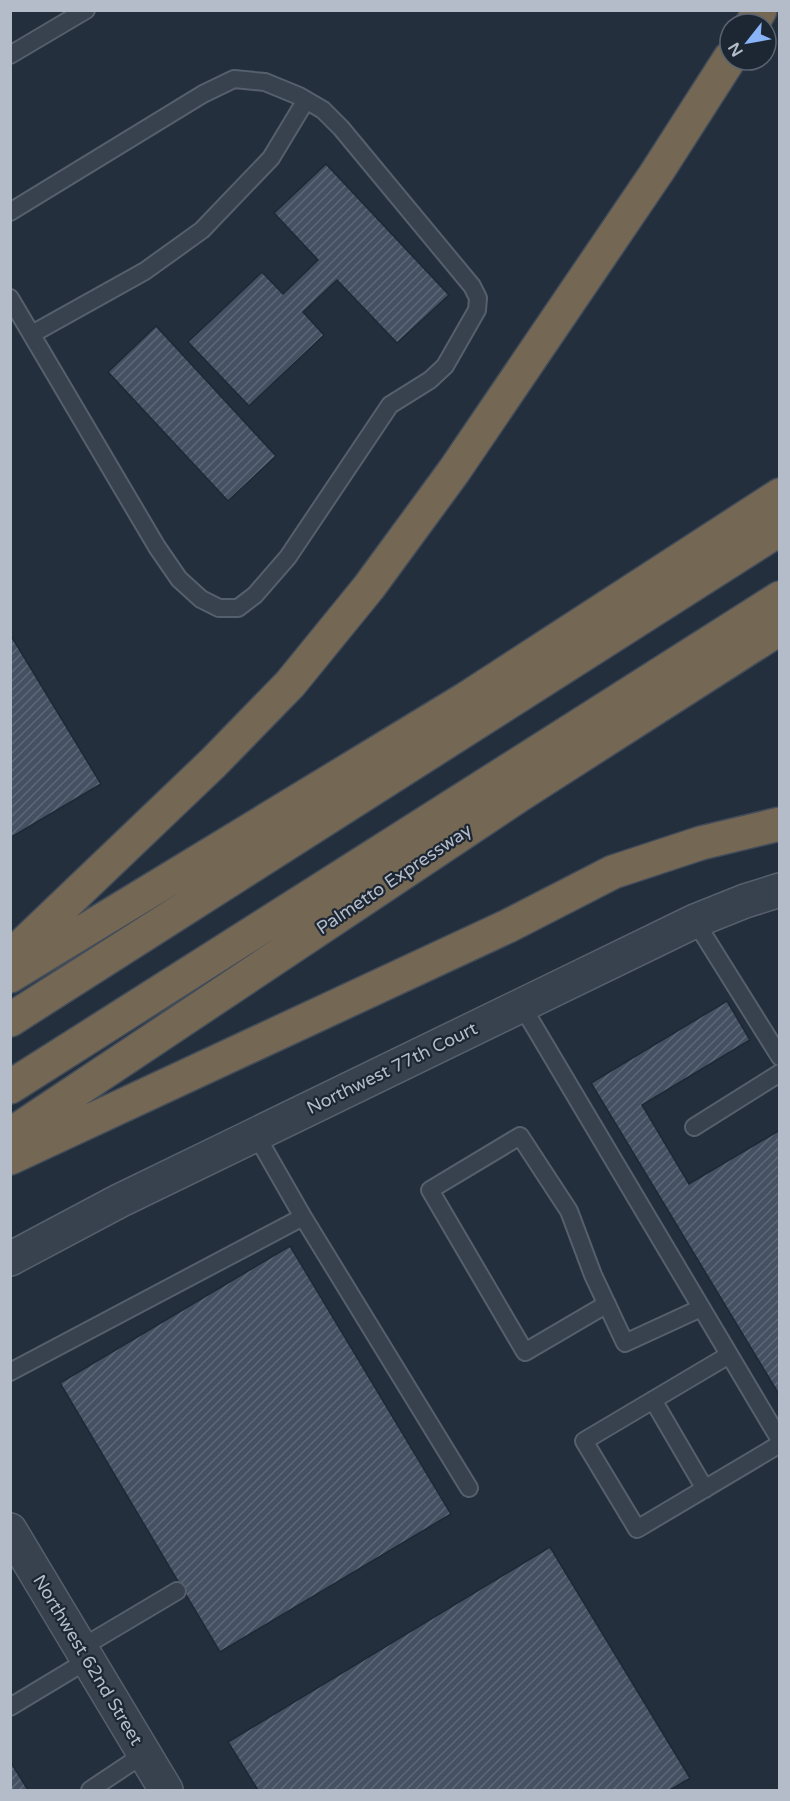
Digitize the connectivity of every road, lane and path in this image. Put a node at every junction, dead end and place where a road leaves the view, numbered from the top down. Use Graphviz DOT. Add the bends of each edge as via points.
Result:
graph roads {
  1 [pos="86,10"];
  2 [pos="10,56"];
  3 [pos="721,72"];
  4 [pos="306,100"];
  5 [pos="10,212"];
  6 [pos="10,298"];
  7 [pos="32,334"];
  8 [pos="780,495"];
  9 [pos="780,530"];
  10 [pos="780,598"];
  11 [pos="780,628"];
  12 [pos="780,824"];
  13 [pos="780,890"];
  14 [pos="695,921"];
  15 [pos="10,957"];
  16 [pos="10,976"];
  17 [pos="522,1006"];
  18 [pos="10,1020"];
  19 [pos="780,1057"];
  20 [pos="780,1073"];
  21 [pos="10,1087"];
  22 [pos="694,1127"];
  23 [pos="10,1135"];
  24 [pos="256,1135"];
  25 [pos="10,1158"];
  26 [pos="303,1217"];
  27 [pos="10,1258"];
  28 [pos="607,1304"];
  29 [pos="701,1308"];
  30 [pos="729,1355"];
  31 [pos="10,1372"];
  32 [pos="653,1400"];
  33 [pos="780,1442"];
  34 [pos="469,1488"];
  35 [pos="705,1489"];
  36 [pos="12,1537"];
  37 [pos="177,1591"];
  38 [pos="85,1654"];
  39 [pos="10,1707"];
  40 [pos="144,1754"];
  41 [pos="90,1791"];
  42 [pos="166,1791"];
  1 -- 2 [label="lane"];
  3 -- 15 [label="highway" via="454,471 369,587 290,684"];
  4 -- 5 [label="lane" via="265,82 234,79"];
  4 -- 7 [label="lane" via="271,158 202,230 145,271"];
  4 -- 7 [label="lane" via="341,128 472,286 478,298 477,310 445,366 390,405 288,557 255,595 238,608 219,609 178,579"];
  6 -- 7 [label="lane"];
  8 -- 16 [label="highway" via="464,700"];
  9 -- 18 [label="highway"];
  10 -- 21 [label="highway"];
  11 -- 23 [label="highway, Palmetto Expressway" via="521,794"];
  12 -- 25 [label="highway" via="701,843 613,872 508,926"];
  13 -- 14 [label="street, Northwest 77th Court"];
  14 -- 17 [label="street, Northwest 77th Court"];
  14 -- 19 [label="lane"];
  17 -- 24 [label="street, Northwest 77th Court"];
  17 -- 29 [label="lane"];
  20 -- 22 [label="lane"];
  24 -- 26 [label="lane"];
  24 -- 27 [label="street, Northwest 77th Court"];
  26 -- 31 [label="lane"];
  26 -- 34 [label="lane"];
  28 -- 28 [label="lane" via="569,1211 520,1136 430,1190 525,1352"];
  28 -- 29 [label="lane" via="625,1343"];
  29 -- 30 [label="lane"];
  30 -- 32 [label="lane"];
  30 -- 33 [label="lane"];
  32 -- 35 [label="lane"];
  32 -- 35 [label="lane" via="584,1441 637,1529"];
  33 -- 35 [label="lane"];
  36 -- 38 [label="street, Northwest 62nd Street"];
  37 -- 38 [label="lane"];
  38 -- 39 [label="lane"];
  38 -- 40 [label="street, Northwest 62nd Street"];
  40 -- 41 [label="lane"];
  40 -- 42 [label="street, Northwest 62nd Street"];
}
